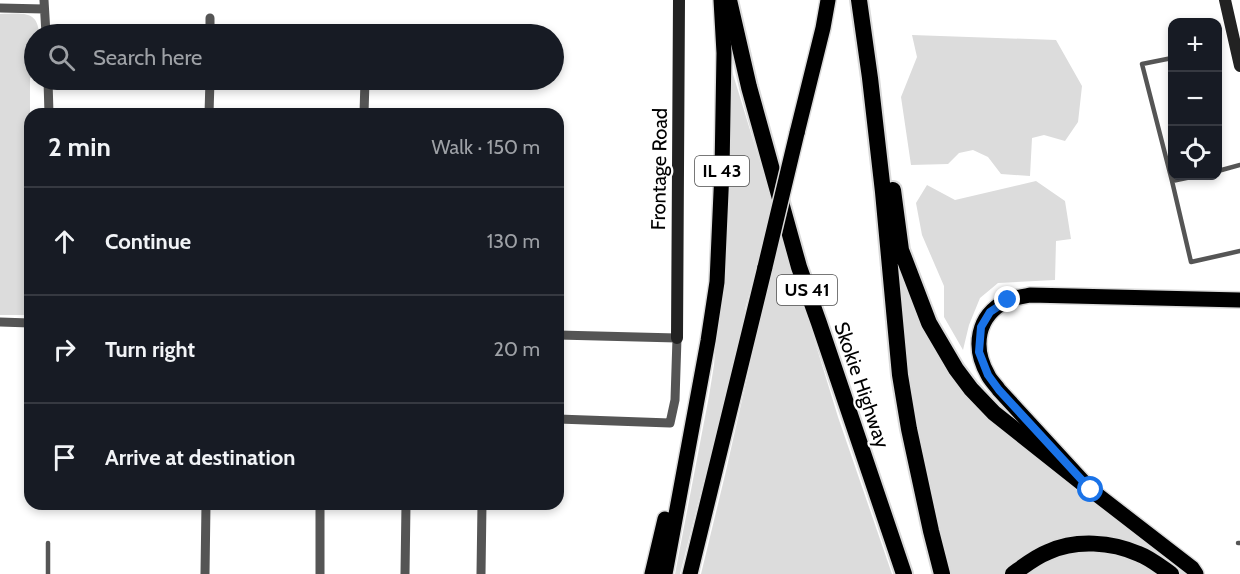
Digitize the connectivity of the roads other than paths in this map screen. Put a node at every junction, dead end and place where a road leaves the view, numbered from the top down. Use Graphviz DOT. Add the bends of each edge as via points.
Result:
graph roads {
  1 [pos="679,0"];
  2 [pos="721,0"];
  3 [pos="729,0"];
  4 [pos="828,0"];
  5 [pos="1225,0"];
  6 [pos="859,1"];
  7 [pos="44,4"];
  8 [pos="0,8"];
  9 [pos="210,18"];
  10 [pos="45,24"];
  11 [pos="210,24"];
  12 [pos="1168,59"];
  13 [pos="1240,66"];
  14 [pos="48,90"];
  15 [pos="210,90"];
  16 [pos="365,90"];
  17 [pos="49,108"];
  18 [pos="209,108"];
  19 [pos="364,108"];
  20 [pos="1240,165"];
  21 [pos="1222,170"];
  22 [pos="1177,180"];
  23 [pos="1172,181"];
  24 [pos="1240,251"];
  25 [pos="1240,300"];
  26 [pos="0,322"];
  27 [pos="24,322"];
  28 [pos="564,335"];
  29 [pos="677,338"];
  30 [pos="564,419"];
  31 [pos="687,454"];
  32 [pos="1091,490"];
  33 [pos="206,510"];
  34 [pos="320,510"];
  35 [pos="406,510"];
  36 [pos="482,510"];
  37 [pos="48,543"];
  38 [pos="48,574"];
  39 [pos="205,574"];
  40 [pos="320,574"];
  41 [pos="405,574"];
  42 [pos="482,574"];
  43 [pos="652,574"];
  44 [pos="664,574"];
  45 [pos="690,574"];
  46 [pos="904,574"];
  47 [pos="942,574"];
  48 [pos="1013,574"];
  49 [pos="1171,574"];
  50 [pos="1196,574"];
  1 -- 29 [label="street, Frontage Road"];
  2 -- 31 [label="main road, IL 43" via="724,53 717,282"];
  3 -- 46 [label="highway, Skokie Highway / US 41" via="748,87 799,267"];
  4 -- 45 [label="main road, bridge"];
  5 -- 13 [label="street"];
  6 -- 32 [label="highway" via="879,83 901,250 929,323 956,369 994,413"];
  6 -- 47 [label="highway, Skokie Highway" via="900,375"];
  7 -- 8 [label="street"];
  7 -- 10 [label="street"];
  9 -- 11 [label="street"];
  12 -- 23 [label="lane" via="1142,64"];
  14 -- 17 [label="street"];
  15 -- 18 [label="street"];
  16 -- 19 [label="street"];
  20 -- 21 [label="lane"];
  22 -- 23 [label="lane"];
  23 -- 24 [label="lane" via="1191,262"];
  25 -- 32 [label="main road" via="1029,295 1008,300 990,312 981,327 979,352 988,375"];
  26 -- 27 [label="street"];
  28 -- 29 [label="street"];
  29 -- 30 [label="street" via="675,400 670,423"];
  31 -- 43 [label="main road" via="672,492"];
  31 -- 44 [label="main road, IL 43"];
  32 -- 50 [label="main road"];
  33 -- 39 [label="street"];
  34 -- 40 [label="street"];
  35 -- 41 [label="street"];
  36 -- 42 [label="street"];
  37 -- 38 [label="lane"];
  48 -- 49 [label="highway" via="1049,551 1082,544 1120,547 1142,554"];
}
